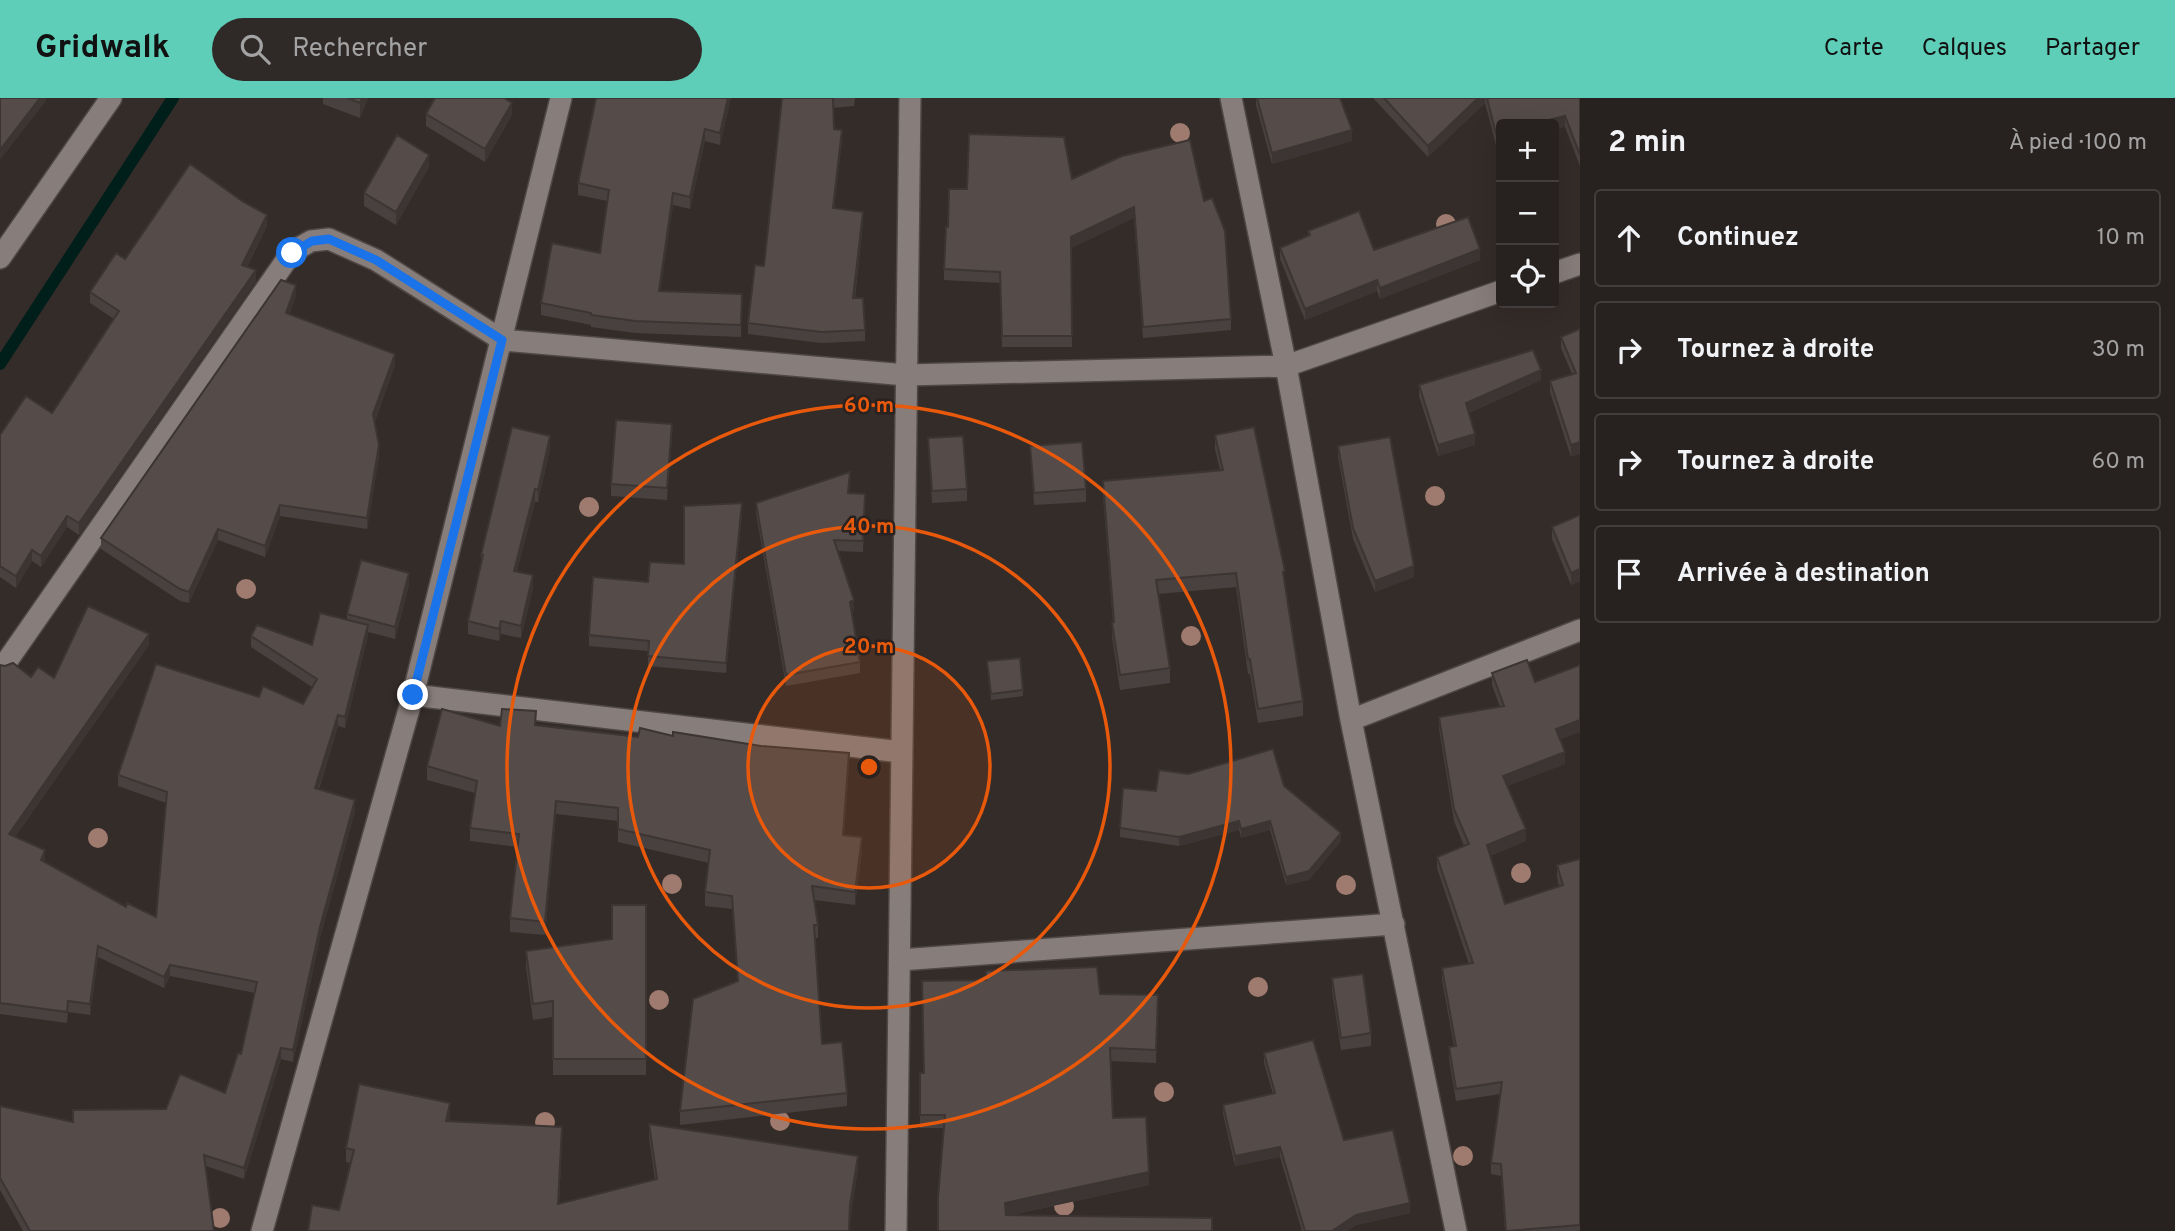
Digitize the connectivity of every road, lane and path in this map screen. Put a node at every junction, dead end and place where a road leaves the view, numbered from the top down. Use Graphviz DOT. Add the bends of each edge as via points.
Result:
graph roads {
  1 [pos="561,98"];
  2 [pos="909,98"];
  3 [pos="1231,98"];
  4 [pos="104,101"];
  5 [pos="0,258"];
  6 [pos="1580,264"];
  7 [pos="1559,271"];
  8 [pos="1496,293"];
  9 [pos="502,340"];
  10 [pos="1286,366"];
  11 [pos="906,375"];
  12 [pos="1580,630"];
  13 [pos="5,664"];
  14 [pos="413,695"];
  15 [pos="1351,720"];
  16 [pos="901,752"];
  17 [pos="1394,924"];
  18 [pos="900,960"];
  19 [pos="262,1231"];
  20 [pos="896,1231"];
  21 [pos="1456,1231"];
  1 -- 9 [label="street"];
  2 -- 11 [label="street"];
  3 -- 10 [label="street"];
  4 -- 5 [label="street"];
  6 -- 7 [label="street"];
  8 -- 10 [label="street"];
  9 -- 11 [label="street"];
  9 -- 13 [label="street" via="376,260 329,239 312,241 292,253"];
  9 -- 14 [label="street"];
  10 -- 11 [label="street"];
  10 -- 15 [label="street"];
  11 -- 16 [label="street"];
  12 -- 15 [label="street"];
  14 -- 16 [label="street"];
  14 -- 19 [label="street"];
  15 -- 17 [label="street"];
  16 -- 18 [label="street"];
  17 -- 18 [label="street"];
  17 -- 21 [label="street"];
  18 -- 20 [label="street"];
}
